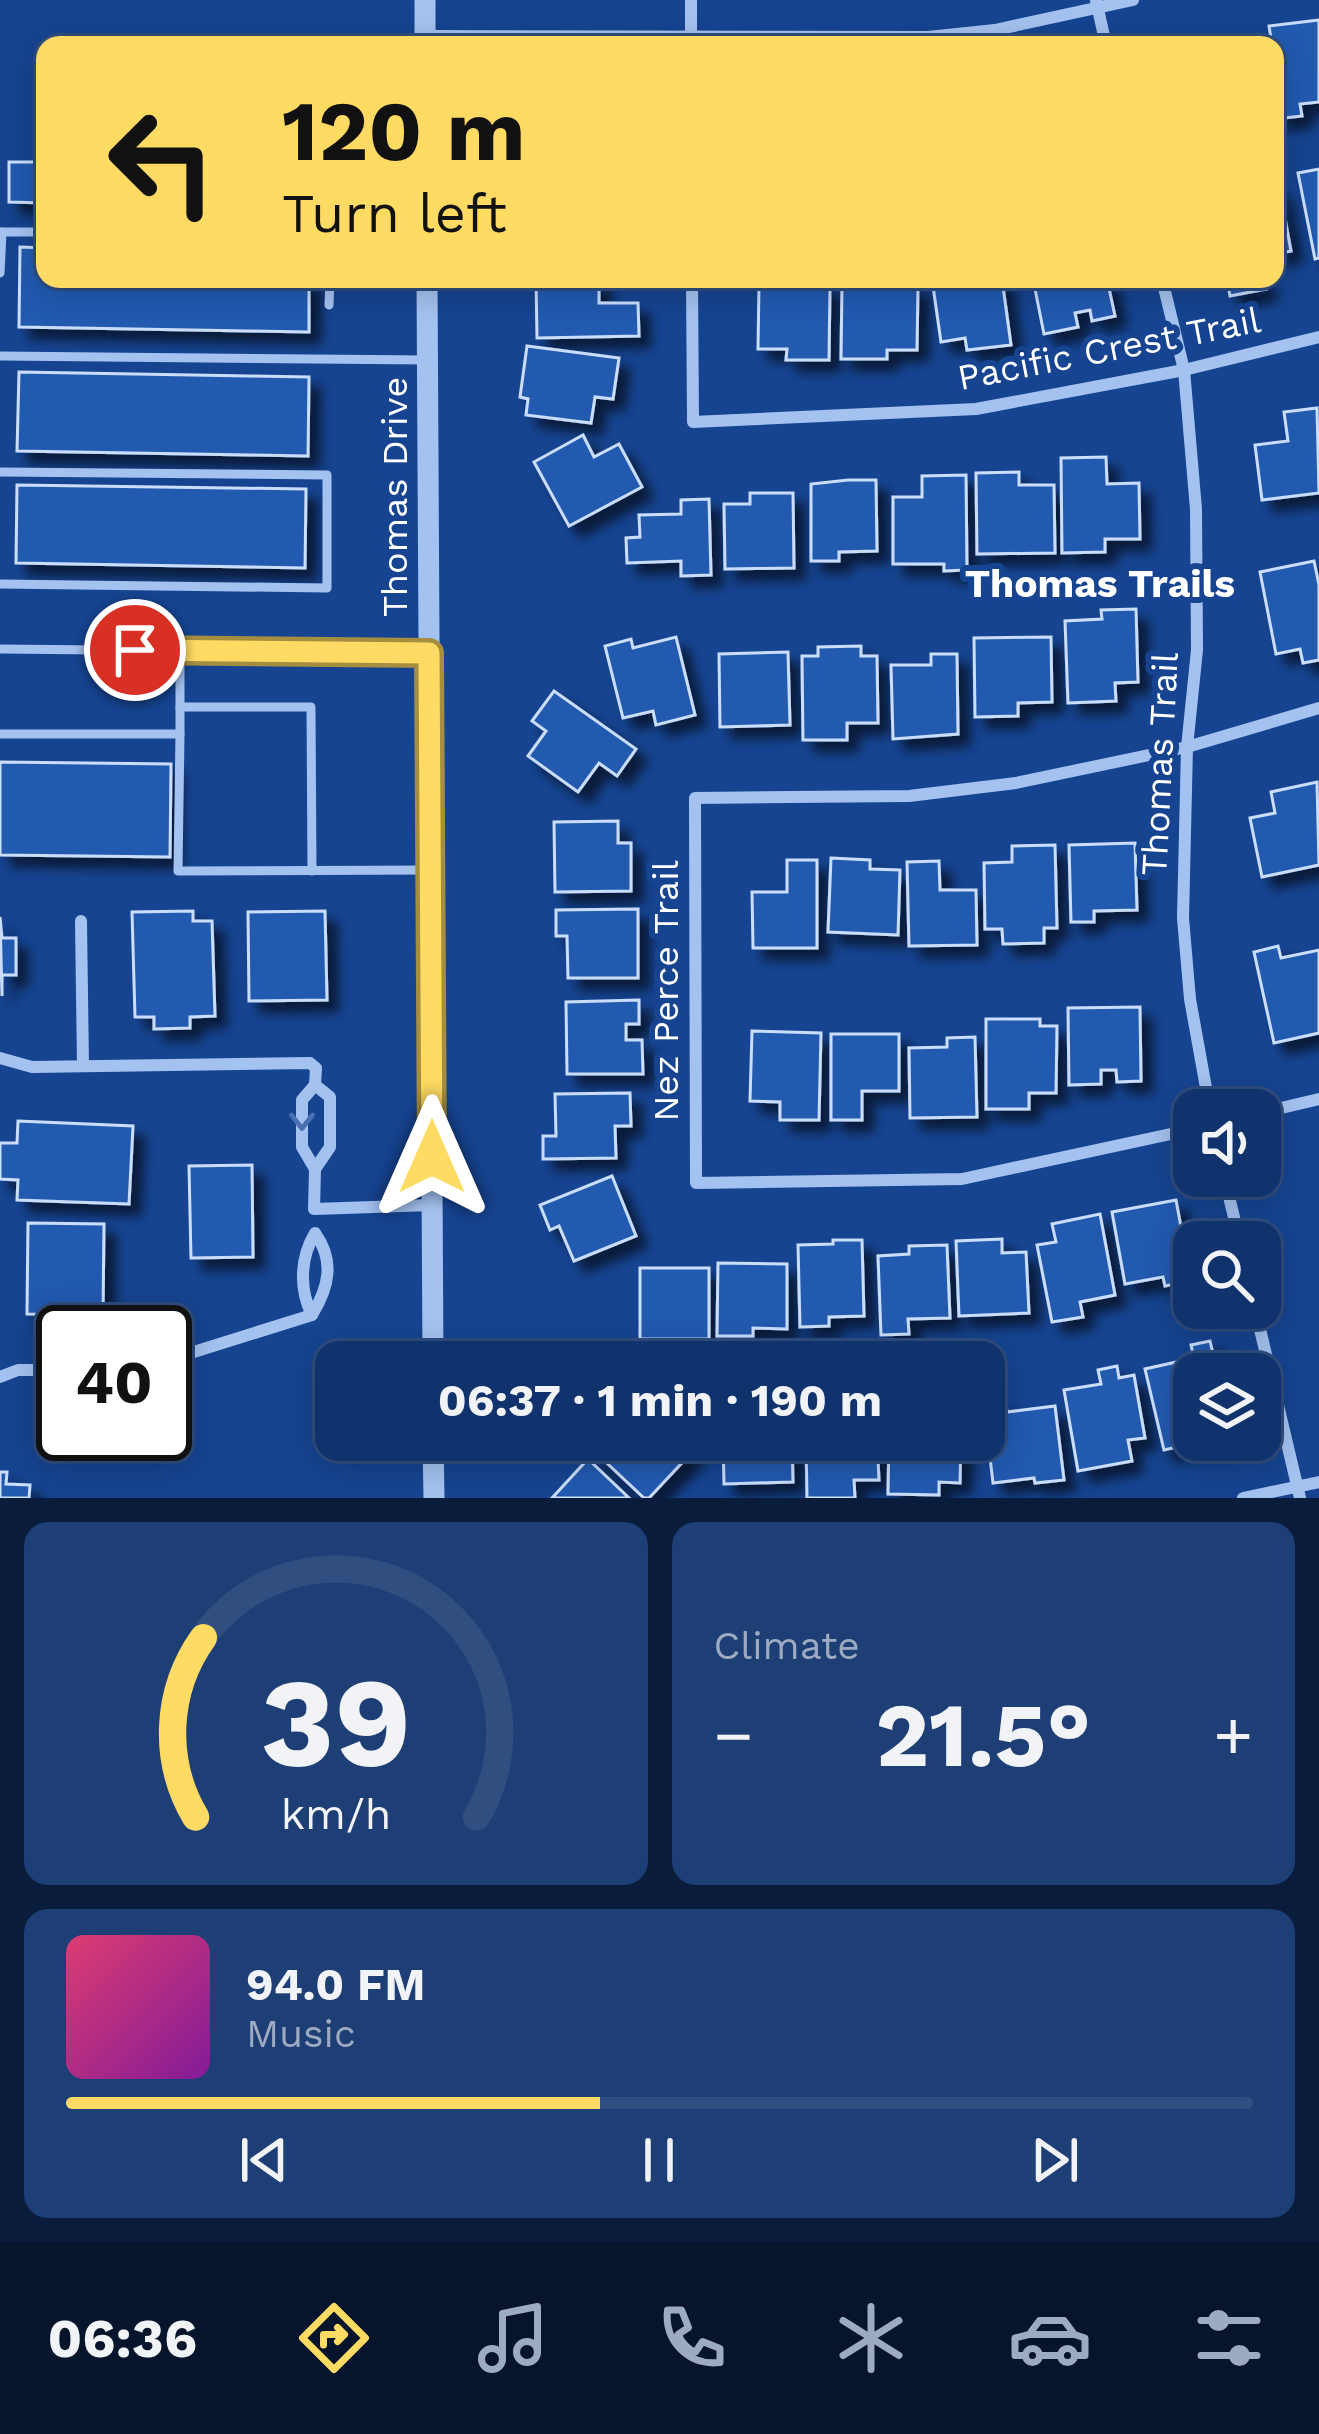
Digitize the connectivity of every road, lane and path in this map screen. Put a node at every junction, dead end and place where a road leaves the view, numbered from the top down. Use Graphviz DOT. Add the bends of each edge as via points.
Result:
graph roads {
  1 [pos="424,0"];
  2 [pos="691,0"];
  3 [pos="1133,0"];
  4 [pos="1097,4"];
  5 [pos="425,36"];
  6 [pos="691,36"];
  7 [pos="945,36"];
  8 [pos="1104,36"];
  9 [pos="1,232"];
  10 [pos="36,232"];
  11 [pos="0,273"];
  12 [pos="330,288"];
  13 [pos="427,288"];
  14 [pos="692,288"];
  15 [pos="1164,288"];
  16 [pos="329,305"];
  17 [pos="1319,337"];
  18 [pos="0,356"];
  19 [pos="427,360"];
  20 [pos="1184,370"];
  21 [pos="0,472"];
  22 [pos="0,584"];
  23 [pos="0,649"];
  24 [pos="181,650"];
  25 [pos="429,653"];
  26 [pos="180,707"];
  27 [pos="1319,708"];
  28 [pos="0,734"];
  29 [pos="180,734"];
  30 [pos="1187,747"];
  31 [pos="430,870"];
  32 [pos="312,871"];
  33 [pos="81,921"];
  34 [pos="0,1058"];
  35 [pos="83,1066"];
  36 [pos="315,1085"];
  37 [pos="1206,1089"];
  38 [pos="1319,1099"];
  39 [pos="1281,1109"];
  40 [pos="1173,1134"];
  41 [pos="315,1169"];
  42 [pos="432,1205"];
  43 [pos="314,1209"];
  44 [pos="315,1233"];
  45 [pos="312,1315"];
  46 [pos="1261,1329"];
  47 [pos="433,1341"];
  48 [pos="192,1353"];
  49 [pos="36,1370"];
  50 [pos="0,1377"];
  51 [pos="434,1461"];
  52 [pos="1319,1482"];
  53 [pos="1299,1493"];
  54 [pos="434,1498"];
  55 [pos="1243,1498"];
  1 -- 5 [label="street"];
  2 -- 6 [label="street"];
  3 -- 4 [label="street"];
  4 -- 7 [label="street"];
  4 -- 8 [label="street"];
  9 -- 10 [label="lane"];
  9 -- 11 [label="lane"];
  12 -- 16 [label="lane"];
  13 -- 19 [label="street, Thomas Drive"];
  14 -- 20 [label="street, Pacific Crest Trail" via="693,422 976,409"];
  15 -- 20 [label="street, Thomas Trail"];
  17 -- 20 [label="street, Pacific Crest Trail"];
  18 -- 19 [label="lane"];
  19 -- 25 [label="street, Thomas Drive"];
  20 -- 30 [label="street, Thomas Trail" via="1198,580"];
  21 -- 22 [label="lane" via="327,475 327,588"];
  23 -- 24 [label="lane"];
  24 -- 25 [label="lane"];
  24 -- 26 [label="lane"];
  25 -- 31 [label="street, Thomas Drive"];
  26 -- 29 [label="lane"];
  26 -- 32 [label="lane" via="310,707"];
  27 -- 30 [label="street"];
  28 -- 29 [label="lane"];
  29 -- 32 [label="lane" via="178,871"];
  30 -- 37 [label="street, Thomas Trail" via="1183,918"];
  30 -- 40 [label="street, Nez Perce Trail" via="909,796 695,798 696,1183 962,1179"];
  31 -- 32 [label="lane"];
  31 -- 42 [label="street, Thomas Drive"];
  33 -- 35 [label="street"];
  34 -- 35 [label="street"];
  35 -- 36 [label="street" via="310,1063"];
  36 -- 41 [label="street, one-way" via="302,1100 302,1147"];
  36 -- 41 [label="street" via="330,1097 330,1147"];
  38 -- 39 [label="street"];
  41 -- 43 [label="street"];
  42 -- 43 [label="street"];
  42 -- 47 [label="street, Thomas Drive"];
  43 -- 44 [label="lane"];
  44 -- 45 [label="street" via="305,1250 304,1298"];
  44 -- 45 [label="street" via="327,1250 325,1293"];
  45 -- 48 [label="street"];
  46 -- 53 [label="street"];
  49 -- 50 [label="street"];
  51 -- 54 [label="street"];
  52 -- 53 [label="street"];
  53 -- 55 [label="street"];
}
